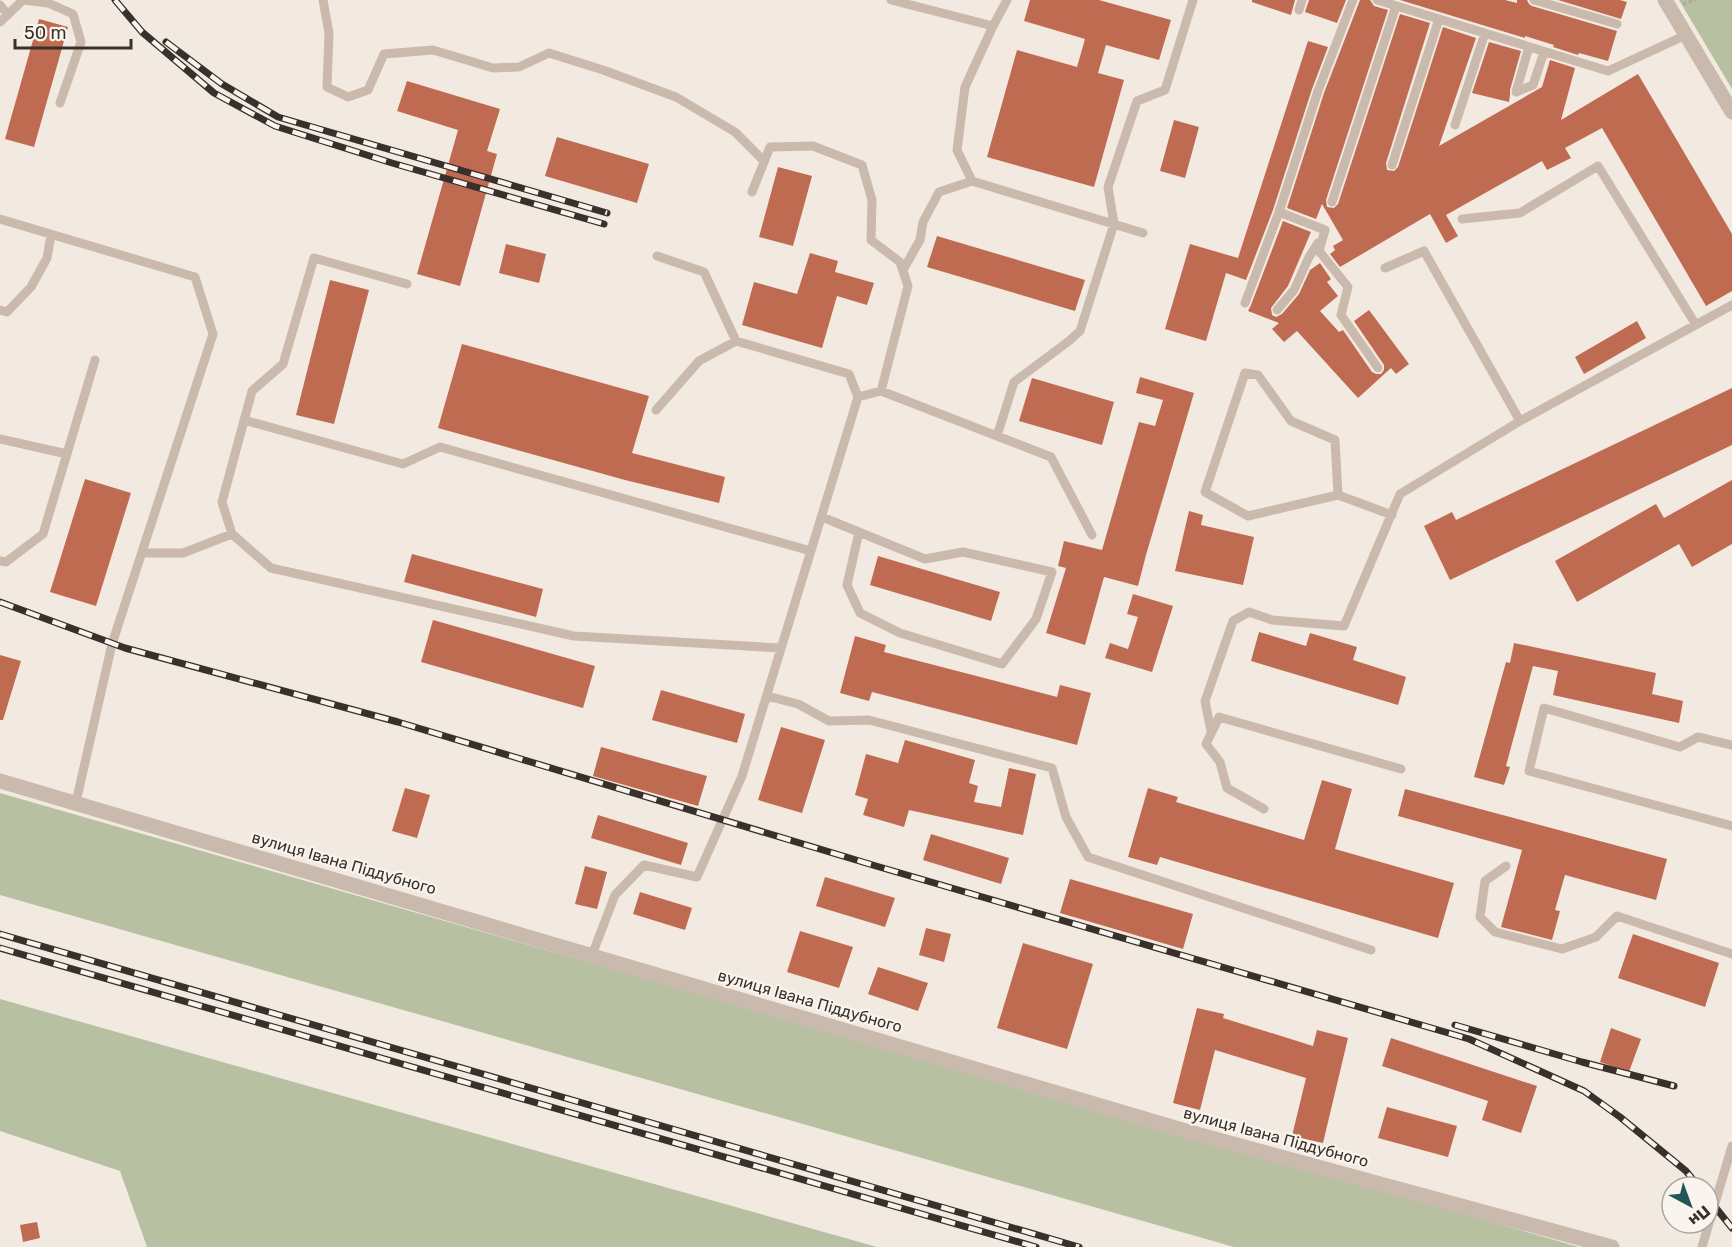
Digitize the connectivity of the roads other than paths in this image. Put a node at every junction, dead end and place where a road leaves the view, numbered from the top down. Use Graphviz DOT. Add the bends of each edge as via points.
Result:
graph roads {
  1 [pos="24,0"];
  2 [pos="323,0"];
  3 [pos="891,0"];
  4 [pos="1006,0"];
  5 [pos="1193,0"];
  6 [pos="1302,0"];
  7 [pos="1353,0"];
  8 [pos="1377,0"];
  9 [pos="1534,0"];
  10 [pos="1665,0"];
  11 [pos="0,5"];
  12 [pos="1396,6"];
  13 [pos="1299,10"];
  14 [pos="8,15"];
  15 [pos="1439,19"];
  16 [pos="0,22"];
  17 [pos="1617,24"];
  18 [pos="993,26"];
  19 [pos="1485,33"];
  20 [pos="1686,35"];
  21 [pos="1529,47"];
  22 [pos="1544,52"];
  23 [pos="60,103"];
  24 [pos="1732,112"];
  25 [pos="1455,125"];
  26 [pos="764,161"];
  27 [pos="1392,165"];
  28 [pos="972,181"];
  29 [pos="752,192"];
  30 [pos="1332,202"];
  31 [pos="1279,212"];
  32 [pos="0,219"];
  33 [pos="1462,219"];
  34 [pos="1114,224"];
  35 [pos="1143,232"];
  36 [pos="51,235"];
  37 [pos="1323,237"];
  38 [pos="657,255"];
  39 [pos="1385,268"];
  40 [pos="903,270"];
  41 [pos="408,284"];
  42 [pos="1245,303"];
  43 [pos="1732,305"];
  44 [pos="0,310"];
  45 [pos="1277,310"];
  46 [pos="1696,325"];
  47 [pos="735,341"];
  48 [pos="95,360"];
  49 [pos="1378,368"];
  50 [pos="881,391"];
  51 [pos="858,397"];
  52 [pos="656,410"];
  53 [pos="244,420"];
  54 [pos="1520,421"];
  55 [pos="997,436"];
  56 [pos="0,439"];
  57 [pos="67,454"];
  58 [pos="1338,495"];
  59 [pos="1392,515"];
  60 [pos="822,517"];
  61 [pos="859,532"];
  62 [pos="232,534"];
  63 [pos="1092,535"];
  64 [pos="811,551"];
  65 [pos="142,553"];
  66 [pos="0,561"];
  67 [pos="781,648"];
  68 [pos="767,696"];
  69 [pos="1211,731"];
  70 [pos="1732,746"];
  71 [pos="1401,769"];
  72 [pos="0,781"];
  73 [pos="76,802"];
  74 [pos="1264,809"];
  75 [pos="1732,826"];
  76 [pos="1506,866"];
  77 [pos="1371,950"];
  78 [pos="1732,954"];
  79 [pos="592,955"];
  80 [pos="1732,1146"];
  81 [pos="1612,1247"];
  82 [pos="1701,1247"];
  1 -- 14 [label="lane"];
  1 -- 23 [label="lane" via="48,3 73,14 81,42"];
  2 -- 26 [label="lane" via="329,33 327,87 348,97 368,90 384,54 433,50 494,68 519,67 549,53 676,96 735,132"];
  3 -- 18 [label="lane"];
  4 -- 18 [label="lane"];
  5 -- 34 [label="lane" via="1165,90 1137,102 1108,187"];
  6 -- 13 [label="lane"];
  7 -- 31 [label="lane" via="1318,91"];
  8 -- 12 [label="lane"];
  9 -- 17 [label="lane"];
  10 -- 20 [label="street"];
  11 -- 14 [label="lane"];
  12 -- 15 [label="lane"];
  12 -- 30 [label="lane"];
  14 -- 16 [label="lane"];
  15 -- 19 [label="lane"];
  15 -- 27 [label="lane"];
  18 -- 28 [label="lane" via="965,87 957,150"];
  19 -- 21 [label="lane"];
  19 -- 25 [label="lane"];
  20 -- 22 [label="lane" via="1608,71"];
  20 -- 24 [label="street"];
  21 -- 22 [label="lane"];
  21 -- 22 [label="lane" via="1516,92 1533,85"];
  26 -- 29 [label="lane"];
  26 -- 40 [label="lane" via="770,147 813,146 862,165 872,200 872,240 900,262"];
  28 -- 34 [label="lane"];
  28 -- 40 [label="lane" via="939,192"];
  31 -- 37 [label="lane" via="1325,230"];
  31 -- 42 [label="lane"];
  32 -- 36 [label="lane"];
  33 -- 46 [label="lane" via="1520,213 1598,166"];
  34 -- 35 [label="lane"];
  34 -- 55 [label="lane" via="1080,331 1014,382"];
  36 -- 44 [label="lane" via="47,258 31,287 7,312"];
  36 -- 65 [label="lane" via="195,278 213,334"];
  37 -- 45 [label="lane" via="1294,290"];
  37 -- 49 [label="lane" via="1319,251 1348,287 1341,315"];
  38 -- 47 [label="lane" via="704,272"];
  39 -- 54 [label="lane" via="1424,251"];
  40 -- 50 [label="lane" via="908,286"];
  41 -- 53 [label="lane" via="314,258 283,364 252,391"];
  43 -- 46 [label="lane"];
  46 -- 54 [label="lane"];
  47 -- 51 [label="lane" via="849,374"];
  47 -- 52 [label="lane" via="699,361"];
  48 -- 57 [label="lane"];
  50 -- 51 [label="lane"];
  50 -- 55 [label="lane"];
  51 -- 60 [label="lane"];
  53 -- 62 [label="lane" via="222,502"];
  53 -- 64 [label="lane" via="403,464 440,447"];
  54 -- 59 [label="lane" via="1400,494"];
  55 -- 63 [label="lane" via="1051,457"];
  56 -- 57 [label="lane"];
  57 -- 66 [label="lane" via="43,534 6,562"];
  58 -- 58 [label="lane" via="1335,440 1291,421 1258,375 1245,373 1205,492 1248,516"];
  58 -- 59 [label="lane"];
  59 -- 69 [label="lane" via="1344,626 1272,620 1249,612 1233,621 1204,701"];
  60 -- 61 [label="lane"];
  60 -- 64 [label="lane"];
  61 -- 61 [label="lane" via="925,559 963,552 1052,572 1036,619 1002,664 900,633 860,613 847,585"];
  62 -- 65 [label="lane" via="183,553"];
  62 -- 67 [label="lane" via="271,568 574,636"];
  64 -- 67 [label="lane"];
  65 -- 73 [label="lane" via="112,644"];
  67 -- 68 [label="lane"];
  68 -- 77 [label="lane" via="798,704 829,721 869,720 1052,768 1066,817 1088,857"];
  68 -- 79 [label="lane" via="742,776 697,877 644,865 615,895"];
  69 -- 71 [label="lane" via="1219,717"];
  69 -- 74 [label="lane" via="1206,744 1220,762 1227,788"];
  70 -- 75 [label="lane" via="1698,737 1680,747 1544,708 1529,771"];
  72 -- 73 [label="street, вулиця Івана Піддубного"];
  73 -- 79 [label="street, вулиця Івана Піддубного"];
  76 -- 78 [label="lane" via="1485,881 1480,917 1495,932 1562,949 1596,937 1617,916"];
  79 -- 81 [label="street, вулиця Івана Піддубного" via="1189,1132"];
  80 -- 82 [label="lane"];
}
